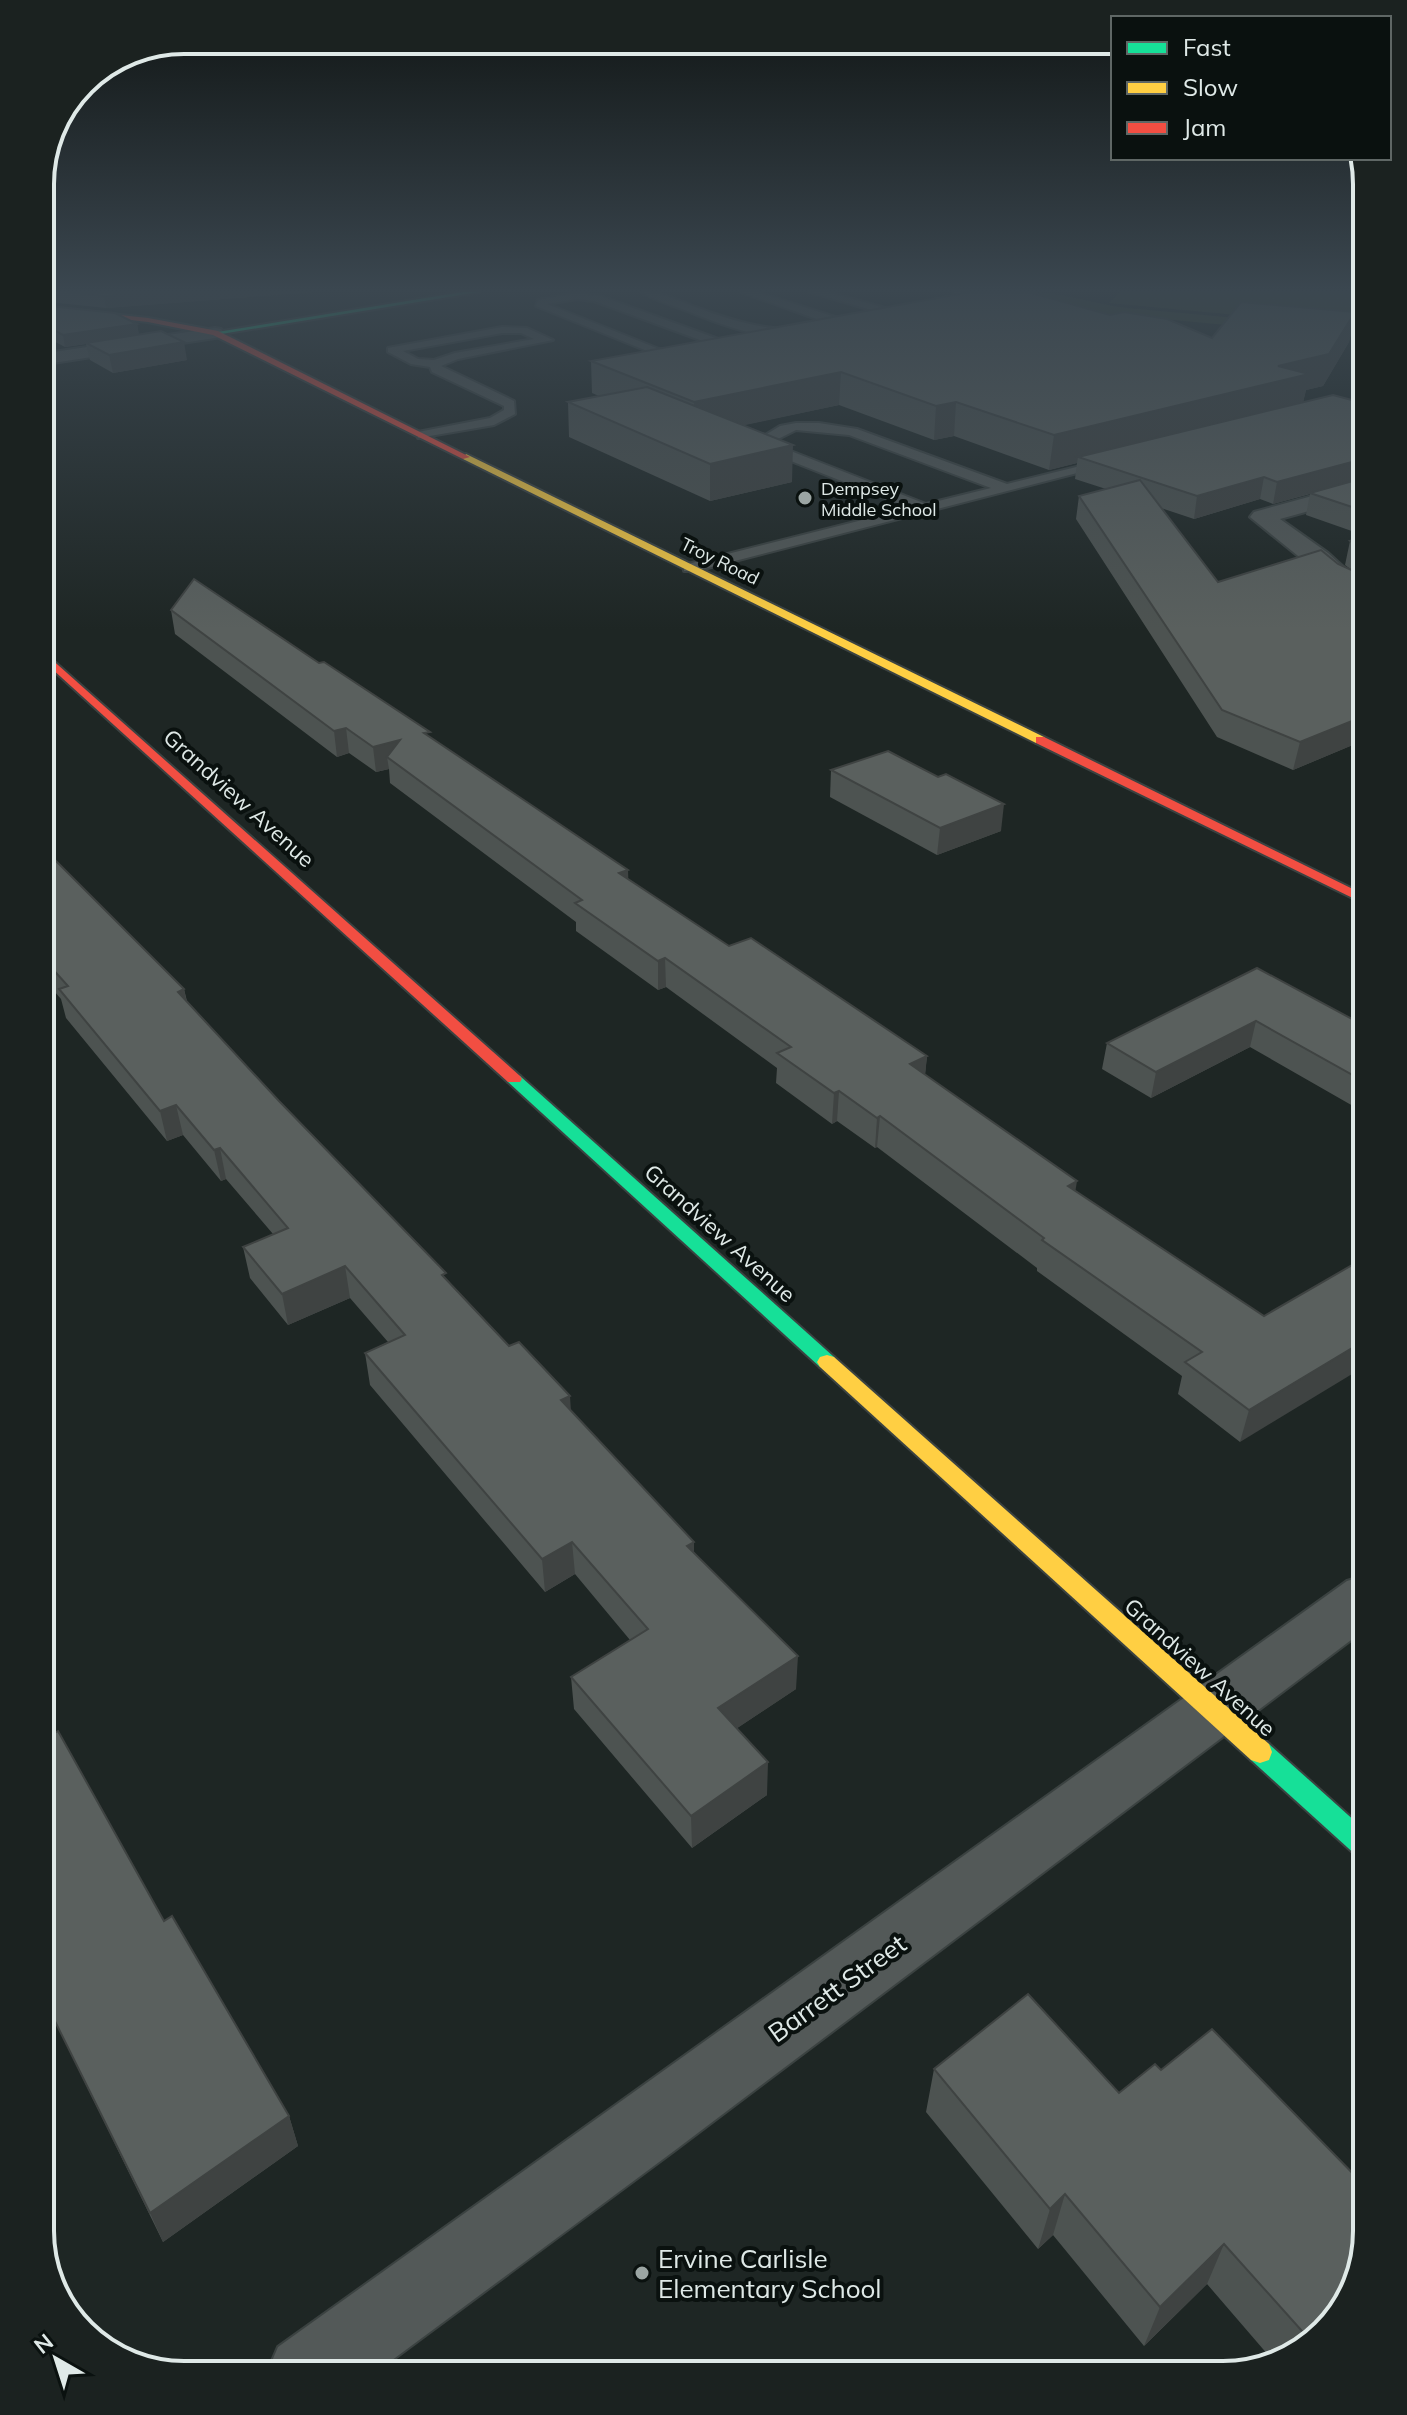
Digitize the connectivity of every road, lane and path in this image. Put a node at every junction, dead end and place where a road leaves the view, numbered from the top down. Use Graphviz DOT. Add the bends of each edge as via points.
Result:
graph roads {
  1 [pos="361,405"];
  2 [pos="510,405"];
  3 [pos="423,435"];
  4 [pos="1124,459"];
  5 [pos="1006,489"];
  6 [pos="1353,492"];
  7 [pos="925,509"];
  8 [pos="690,568"];
  9 [pos="1353,585"];
  10 [pos="54,665"];
  11 [pos="1353,894"];
  12 [pos="1353,1607"];
  13 [pos="1213,1712"];
  14 [pos="1353,1837"];
  15 [pos="325,2361"];
  1 -- 3 [label="street, Troy Road"];
  2 -- 3 [label="lane" via="511,411 494,421"];
  3 -- 8 [label="street, Troy Road"];
  4 -- 5 [label="lane"];
  5 -- 7 [label="lane"];
  5 -- 7 [label="lane" via="826,426 774,432 767,440 773,449"];
  6 -- 9 [label="street" via="1262,517"];
  7 -- 8 [label="lane"];
  8 -- 11 [label="street, Troy Road"];
  10 -- 13 [label="street, Grandview Avenue"];
  12 -- 13 [label="street, Barrett Street"];
  13 -- 14 [label="street, Grandview Avenue"];
  13 -- 15 [label="street, Barrett Street"];
}
